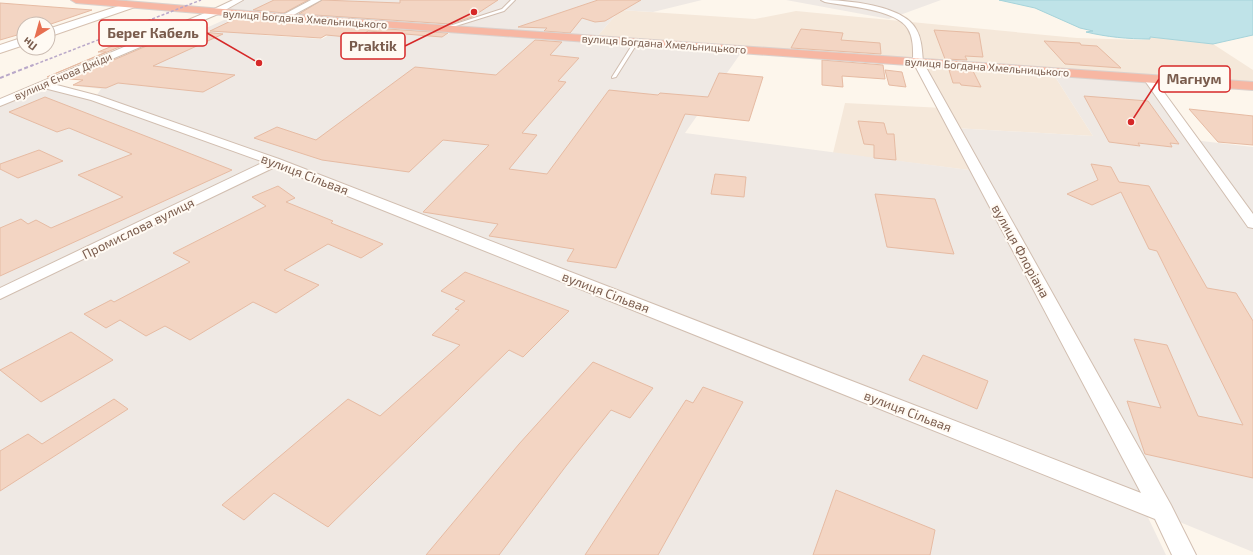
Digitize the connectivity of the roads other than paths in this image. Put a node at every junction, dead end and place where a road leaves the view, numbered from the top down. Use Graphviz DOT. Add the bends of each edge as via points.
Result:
graph roads {
  1 [pos="76,0"];
  2 [pos="239,0"];
  3 [pos="317,0"];
  4 [pos="513,0"];
  5 [pos="825,0"];
  6 [pos="131,5"];
  7 [pos="215,12"];
  8 [pos="283,17"];
  9 [pos="442,29"];
  10 [pos="56,30"];
  11 [pos="636,42"];
  12 [pos="16,44"];
  13 [pos="0,49"];
  14 [pos="918,62"];
  15 [pos="614,77"];
  16 [pos="1148,78"];
  17 [pos="45,85"];
  18 [pos="1253,86"];
  19 [pos="0,104"];
  20 [pos="276,162"];
  21 [pos="1253,224"];
  22 [pos="0,294"];
  23 [pos="1163,512"];
  24 [pos="1184,555"];
  1 -- 6 [label="highway, вулиця Богдана Хмельницького"];
  2 -- 7 [label="street, вулиця Єнова Джіди"];
  3 -- 8 [label="street"];
  4 -- 9 [label="lane" via="503,10"];
  5 -- 14 [label="street, вулиця Флоріана" via="900,16 910,24 916,37"];
  6 -- 7 [label="highway, вулиця Богдана Хмельницького"];
  6 -- 10 [label="street"];
  7 -- 8 [label="highway, вулиця Богдана Хмельницького"];
  7 -- 17 [label="street, вулиця Єнова Джіди"];
  8 -- 9 [label="highway, вулиця Богдана Хмельницького"];
  9 -- 11 [label="highway, вулиця Богдана Хмельницького"];
  11 -- 14 [label="highway, вулиця Богдана Хмельницького"];
  11 -- 15 [label="lane"];
  12 -- 13 [label="street"];
  14 -- 16 [label="highway, вулиця Богдана Хмельницького"];
  14 -- 23 [label="street, вулиця Флоріана"];
  16 -- 18 [label="highway, вулиця Богдана Хмельницького"];
  16 -- 21 [label="street"];
  17 -- 19 [label="street, вулиця Єнова Джіди"];
  17 -- 20 [label="street, вулиця Сільвая" via="95,98"];
  20 -- 22 [label="street, Промислова вулиця"];
  20 -- 23 [label="street, вулиця Сільвая"];
  23 -- 24 [label="street, вулиця Флоріана"];
}
